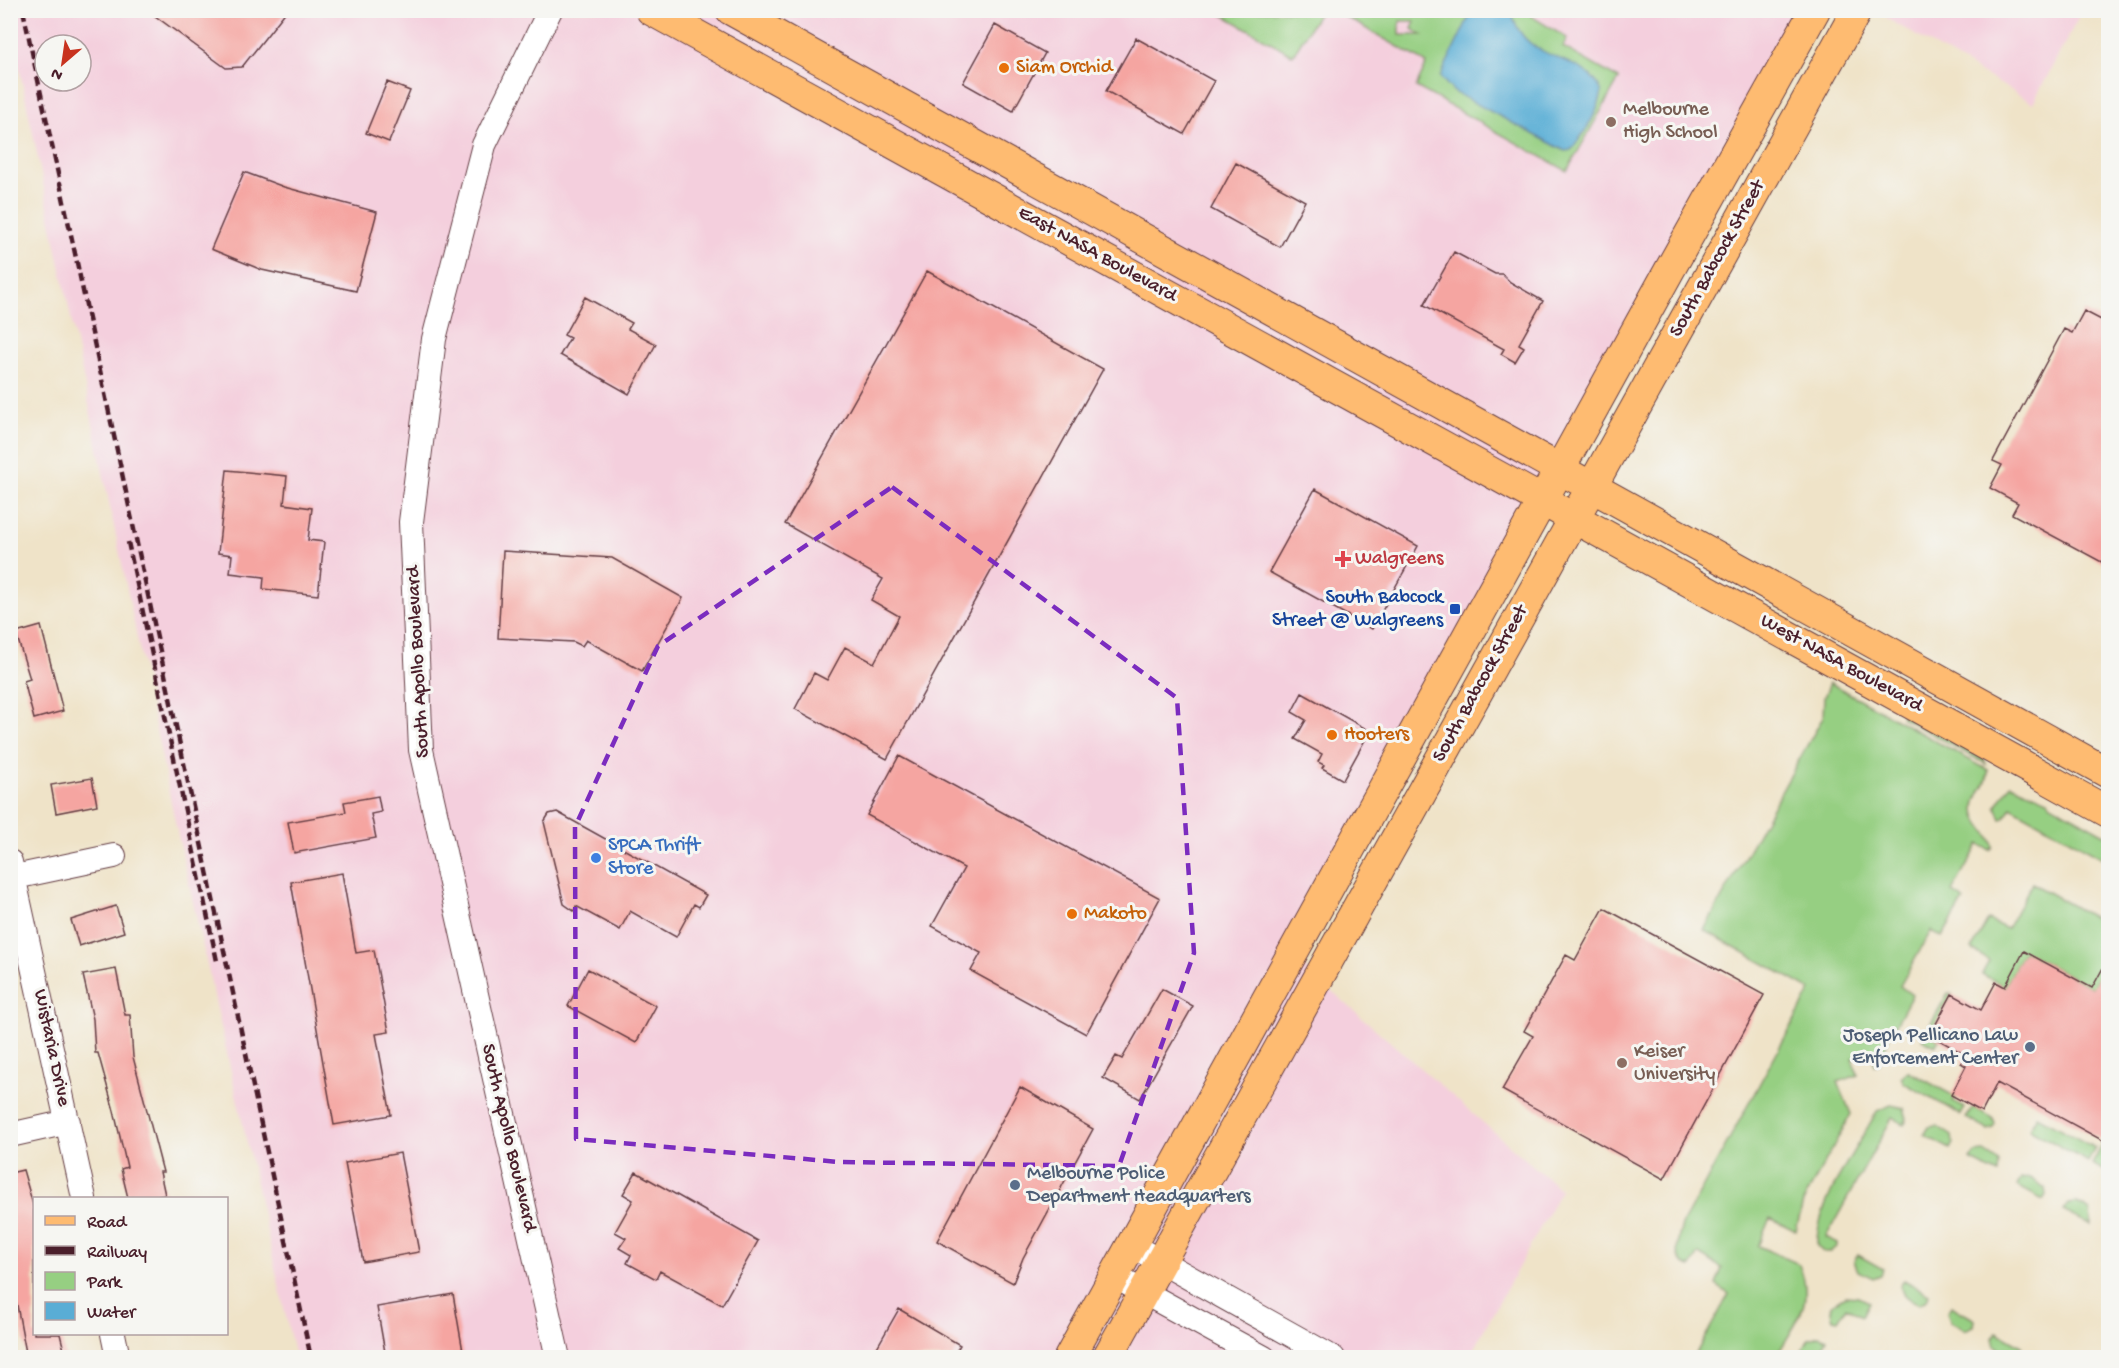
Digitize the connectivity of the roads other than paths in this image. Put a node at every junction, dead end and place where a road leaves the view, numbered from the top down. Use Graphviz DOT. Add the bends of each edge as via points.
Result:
graph roads {
  1 [pos="550,10"];
  2 [pos="651,10"];
  3 [pos="731,10"];
  4 [pos="1815,10"];
  5 [pos="1857,10"];
  6 [pos="1559,470"];
  7 [pos="1591,487"];
  8 [pos="1543,499"];
  9 [pos="1575,516"];
  10 [pos="2109,773"];
  11 [pos="2109,812"];
  12 [pos="114,856"];
  13 [pos="12,873"];
  14 [pos="68,1122"];
  15 [pos="10,1134"];
  16 [pos="84,1197"];
  17 [pos="1131,1245"];
  18 [pos="1159,1262"];
  19 [pos="1114,1276"];
  20 [pos="1143,1292"];
  21 [pos="112,1335"];
  22 [pos="118,1358"];
  23 [pos="558,1358"];
  24 [pos="1069,1358"];
  25 [pos="1107,1358"];
  26 [pos="1264,1358"];
  27 [pos="1333,1358"];
  1 -- 23 [label="street, South Apollo Boulevard" via="484,145 434,339 411,522 421,750"];
  2 -- 8 [label="main road, East NASA Boulevard"];
  3 -- 6 [label="main road, East NASA Boulevard"];
  4 -- 6 [label="main road, South Babcock Street"];
  5 -- 7 [label="main road, South Babcock Street"];
  6 -- 7 [label="main road, East NASA Boulevard"];
  6 -- 8 [label="main road, South Babcock Street"];
  7 -- 9 [label="main road, South Babcock Street"];
  7 -- 10 [label="main road, West NASA Boulevard"];
  8 -- 9 [label="main road"];
  8 -- 17 [label="main road, South Babcock Street"];
  9 -- 11 [label="main road, West NASA Boulevard"];
  9 -- 18 [label="main road, South Babcock Street"];
  12 -- 13 [label="street"];
  13 -- 14 [label="street, Wistaria Drive"];
  14 -- 15 [label="street"];
  14 -- 16 [label="street, Wistaria Drive"];
  17 -- 18 [label="street"];
  17 -- 19 [label="main road, South Babcock Street"];
  18 -- 20 [label="main road, South Babcock Street"];
  18 -- 27 [label="street"];
  19 -- 20 [label="street"];
  19 -- 24 [label="main road, South Babcock Street"];
  20 -- 25 [label="main road, South Babcock Street"];
  20 -- 26 [label="street"];
  21 -- 22 [label="street"];
}
